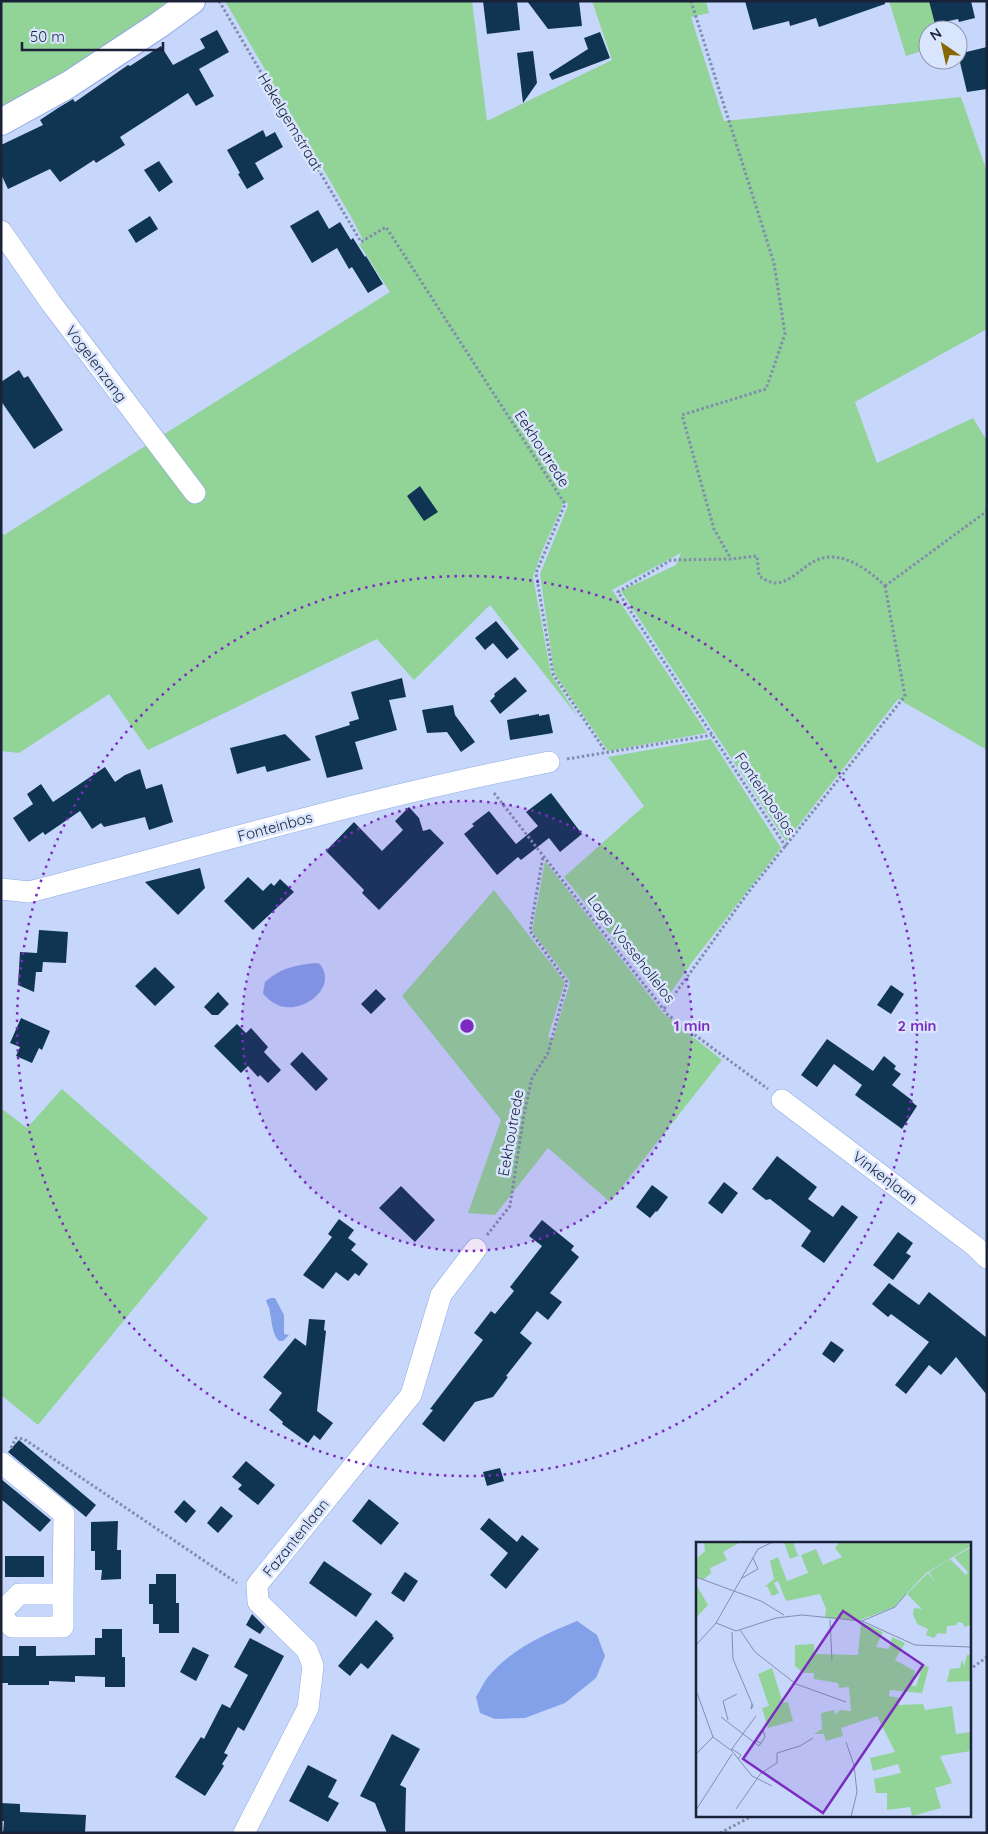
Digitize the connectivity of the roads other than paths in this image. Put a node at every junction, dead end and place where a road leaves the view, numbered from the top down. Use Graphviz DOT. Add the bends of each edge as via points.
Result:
graph roads {
  1 [pos="192,1"];
  2 [pos="1,122"];
  3 [pos="1,231"];
  4 [pos="195,494"];
  5 [pos="549,762"];
  6 [pos="1,889"];
  7 [pos="782,1100"];
  8 [pos="476,1249"];
  9 [pos="987,1258"];
  10 [pos="2,1463"];
  11 [pos="63,1594"];
  12 [pos="1,1614"];
  13 [pos="244,1833"];
  1 -- 2 [label="street" via="68,85"];
  3 -- 4 [label="street, Vogelenzang" via="56,310"];
  5 -- 6 [label="street, Fonteinbos" via="390,797 29,892"];
  7 -- 9 [label="street, Vinkenlaan"];
  8 -- 13 [label="street, Fazantenlaan" via="441,1295 412,1395 258,1585 258,1602 307,1650 313,1666 308,1708"];
  10 -- 11 [label="street" via="64,1514"];
  11 -- 12 [label="street" via="19,1594"];
  11 -- 12 [label="street" via="63,1627 12,1627"];
}
